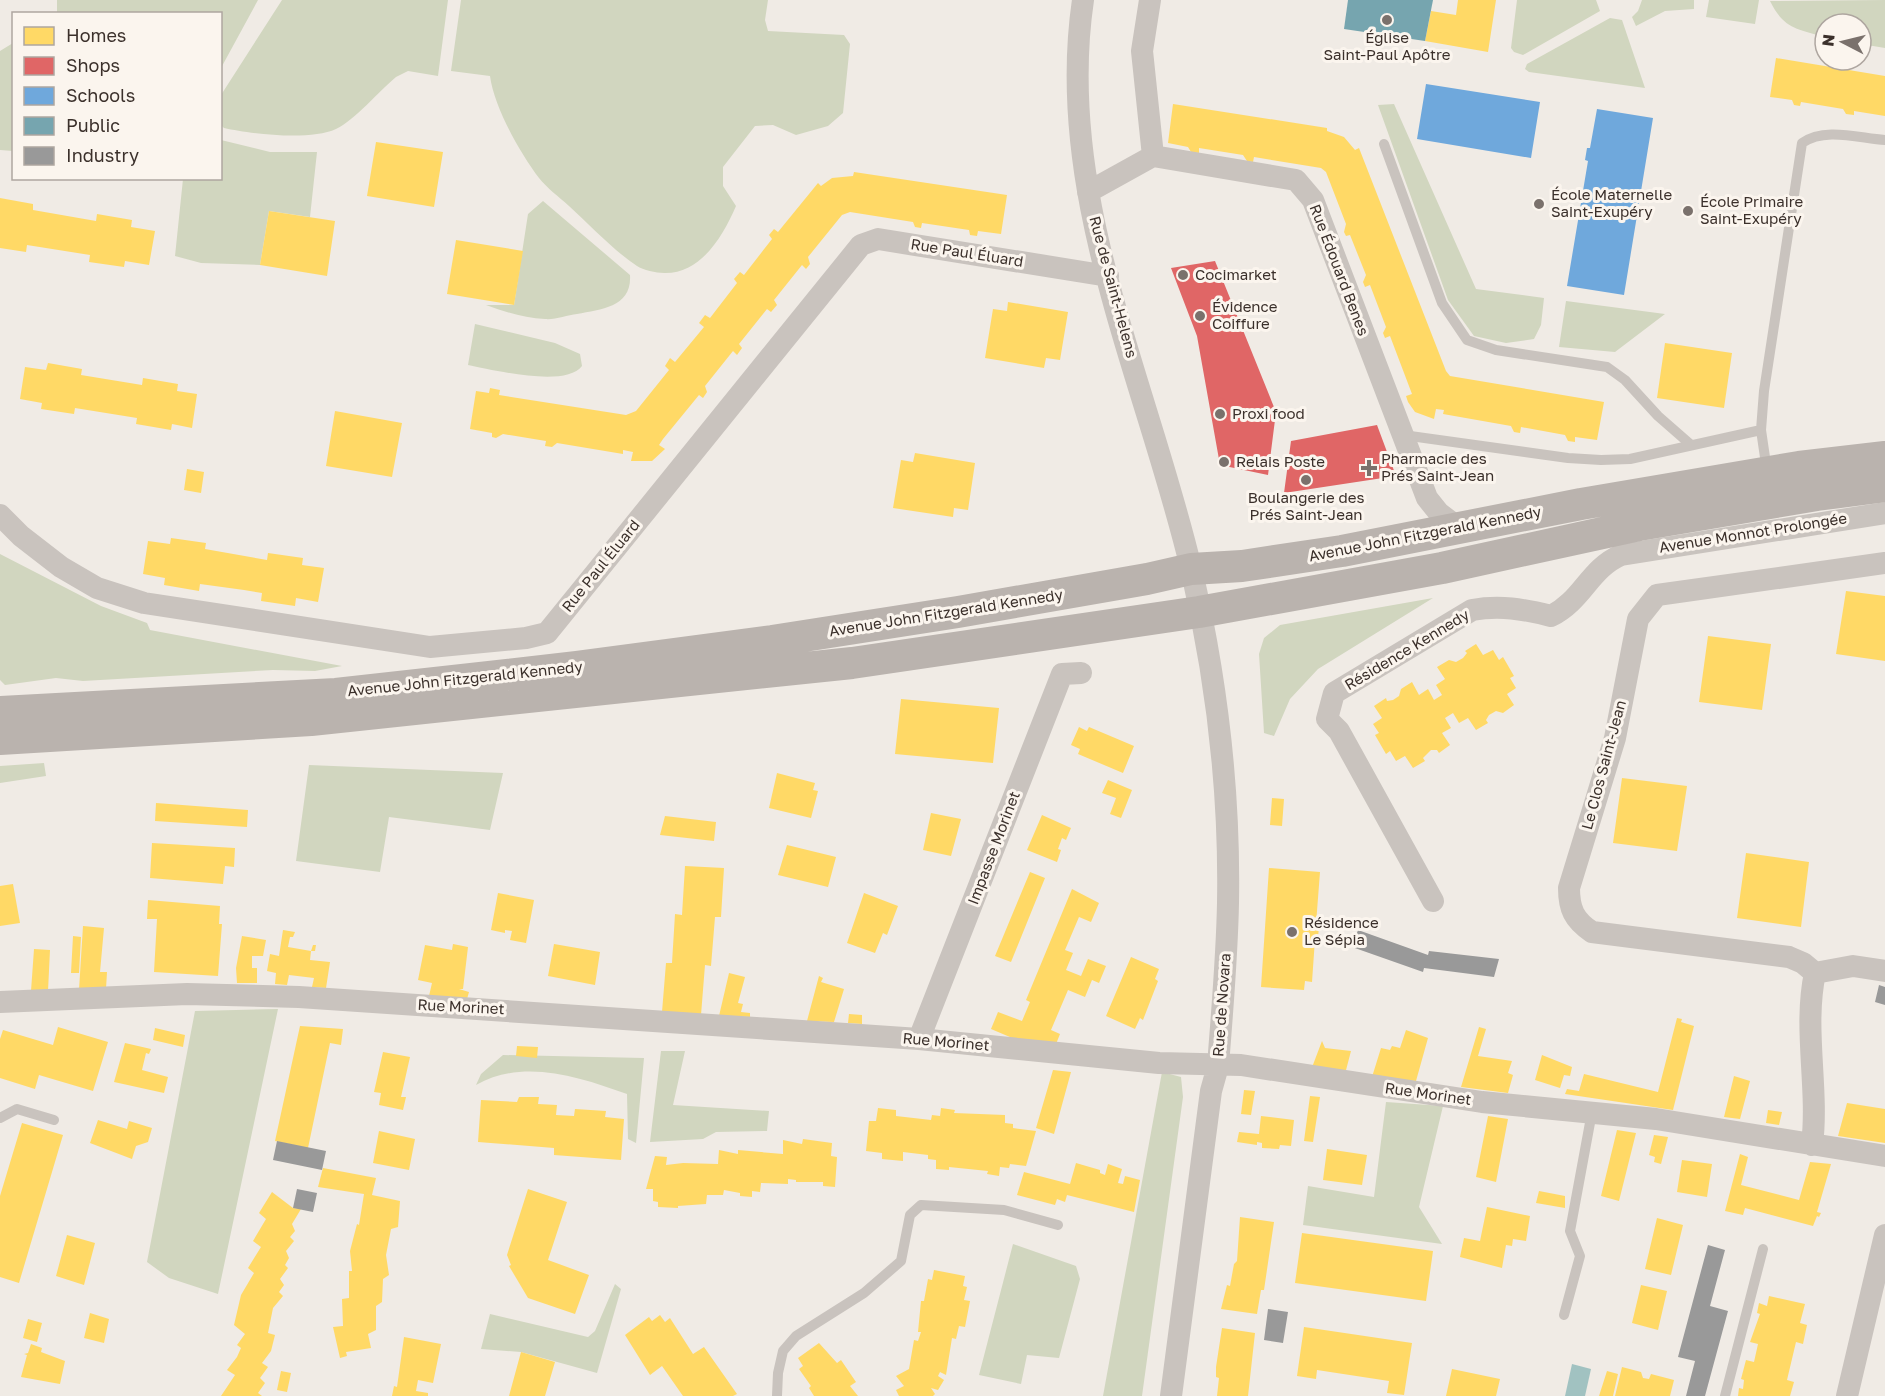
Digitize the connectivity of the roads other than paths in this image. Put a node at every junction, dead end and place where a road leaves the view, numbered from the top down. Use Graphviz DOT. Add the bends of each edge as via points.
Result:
graph roads {
  1 [pos="1083,0"];
  2 [pos="1150,0"];
  3 [pos="1885,140"];
  4 [pos="1384,144"];
  5 [pos="1153,156"];
  6 [pos="1088,192"];
  7 [pos="1108,276"];
  8 [pos="1761,430"];
  9 [pos="1401,434"];
  10 [pos="1690,444"];
  11 [pos="1885,458"];
  12 [pos="1767,473"];
  13 [pos="1885,486"];
  14 [pos="1885,513"];
  15 [pos="0,515"];
  16 [pos="1460,529"];
  17 [pos="1621,555"];
  18 [pos="1885,563"];
  19 [pos="1191,569"];
  20 [pos="1199,612"];
  21 [pos="1081,673"];
  22 [pos="0,712"];
  23 [pos="0,739"];
  24 [pos="1434,901"];
  25 [pos="1885,971"];
  26 [pos="1815,973"];
  27 [pos="0,1002"];
  28 [pos="919,1040"];
  29 [pos="1218,1066"];
  30 [pos="1592,1112"];
  31 [pos="0,1118"];
  32 [pos="54,1120"];
  33 [pos="1812,1145"];
  34 [pos="1885,1156"];
  35 [pos="1058,1225"];
  36 [pos="1885,1235"];
  37 [pos="1763,1249"];
  38 [pos="1564,1315"];
  39 [pos="777,1396"];
  40 [pos="1171,1396"];
  41 [pos="1725,1396"];
  42 [pos="1846,1396"];
  1 -- 6 [label="street, Rue de Saint-Helens" via="1076,101"];
  2 -- 5 [label="street" via="1142,51"];
  3 -- 8 [label="lane" via="1823,134 1802,143"];
  4 -- 10 [label="lane" via="1442,303 1467,340 1496,350 1607,367"];
  5 -- 6 [label="street"];
  5 -- 9 [label="street, Rue Édouard Benes" via="1296,180 1313,200"];
  6 -- 7 [label="street, Rue de Saint-Helens"];
  7 -- 15 [label="street, Rue Paul Éluard" via="878,239 861,244 547,633 526,638 430,647 144,603 97,588 61,567"];
  7 -- 19 [label="street, Rue de Saint-Helens"];
  8 -- 10 [label="lane"];
  8 -- 12 [label="lane"];
  9 -- 10 [label="lane" via="1601,460 1630,459"];
  9 -- 16 [label="street, Rue Édouard Benes" via="1426,498"];
  11 -- 12 [label="main road, Avenue John Fitzgerald Kennedy"];
  12 -- 16 [label="main road, Avenue John Fitzgerald Kennedy"];
  13 -- 20 [label="main road, Avenue John Fitzgerald Kennedy" via="1639,525 1442,568"];
  14 -- 17 [label="street, Avenue Monnot Prolongée"];
  16 -- 19 [label="main road, Avenue John Fitzgerald Kennedy" via="1242,566"];
  17 -- 24 [label="street, Résidence Kennedy" via="1606,561 1567,608 1551,616 1496,606 1472,610 1334,693 1327,719 1339,731"];
  18 -- 26 [label="street, Le Clos Saint-Jean" via="1657,596 1646,606 1638,619 1615,738 1569,888 1569,904 1577,922 1592,932 1789,957"];
  19 -- 20 [label="street, Rue de Saint-Helens"];
  19 -- 22 [label="main road, Avenue John Fitzgerald Kennedy" via="958,612 577,668 336,694"];
  20 -- 23 [label="main road, Avenue John Fitzgerald Kennedy" via="852,663 311,720"];
  20 -- 29 [label="street, Rue de Novara" via="1218,731 1227,834 1228,903"];
  21 -- 28 [label="street, Impasse Morinet" via="1062,674"];
  25 -- 26 [label="street" via="1853,966"];
  26 -- 33 [label="street" via="1811,1000 1815,1104"];
  27 -- 28 [label="street, Rue Morinet" via="252,994"];
  28 -- 29 [label="street, Rue Morinet"];
  29 -- 30 [label="street, Rue Morinet" via="1241,1065 1482,1102"];
  29 -- 40 [label="street, Rue de Novara" via="1211,1091"];
  30 -- 33 [label="street, Rue Morinet" via="1699,1125"];
  30 -- 38 [label="lane" via="1570,1231 1580,1256"];
  31 -- 32 [label="lane" via="17,1109"];
  33 -- 34 [label="street, Rue Morinet"];
  35 -- 39 [label="lane" via="1004,1210 921,1206 910,1215 901,1261 864,1293 796,1336 783,1351"];
  36 -- 42 [label="street"];
  37 -- 41 [label="lane"];
}
